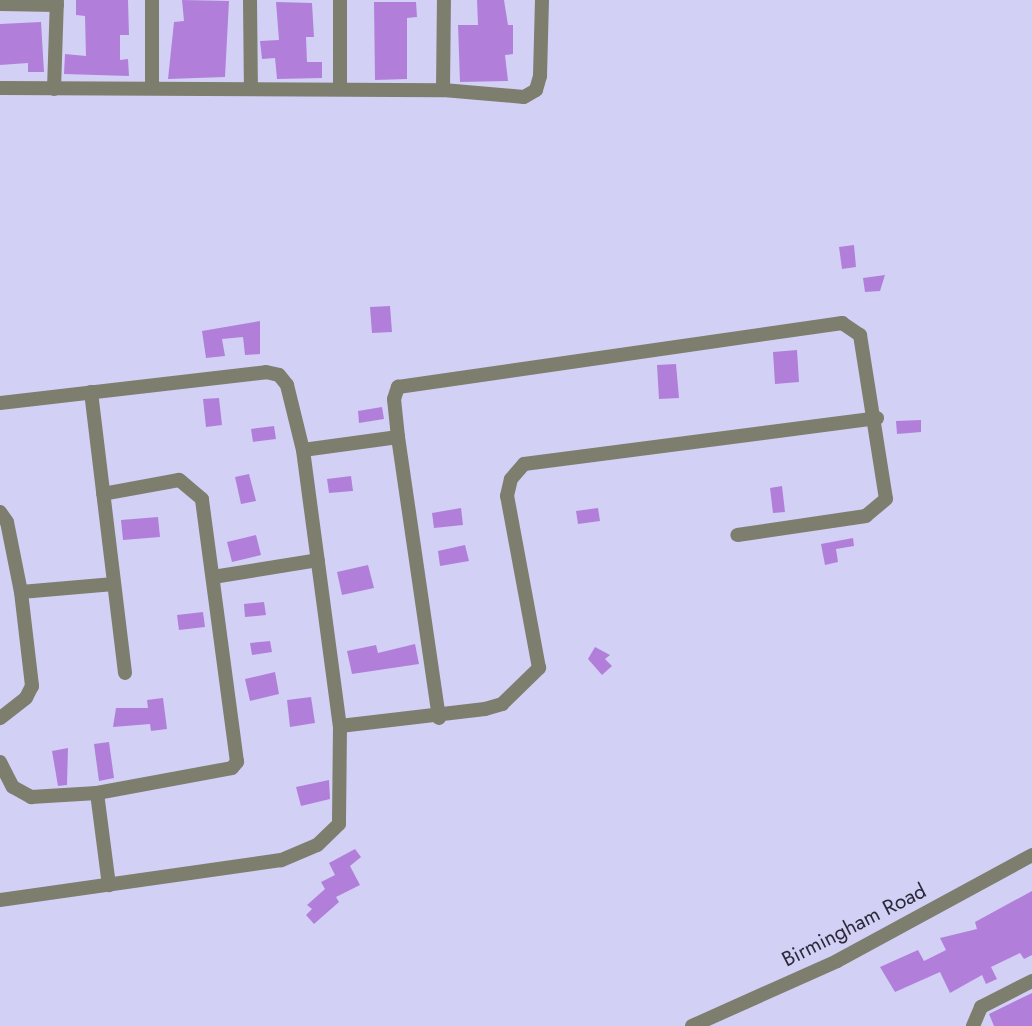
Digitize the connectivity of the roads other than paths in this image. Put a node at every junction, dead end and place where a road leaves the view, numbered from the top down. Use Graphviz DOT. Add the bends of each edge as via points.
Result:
graph roads {
  1 [pos="152,0"];
  2 [pos="250,0"];
  3 [pos="340,0"];
  4 [pos="444,0"];
  5 [pos="542,0"];
  6 [pos="57,3"];
  7 [pos="0,4"];
  8 [pos="152,87"];
  9 [pos="0,88"];
  10 [pos="54,89"];
  11 [pos="251,89"];
  12 [pos="340,89"];
  13 [pos="443,90"];
  14 [pos="91,392"];
  15 [pos="0,402"];
  16 [pos="877,418"];
  17 [pos="398,437"];
  18 [pos="303,450"];
  19 [pos="103,494"];
  20 [pos="0,512"];
  21 [pos="737,535"];
  22 [pos="318,560"];
  23 [pos="213,577"];
  24 [pos="114,584"];
  25 [pos="21,592"];
  26 [pos="124,673"];
  27 [pos="0,718"];
  28 [pos="439,718"];
  29 [pos="340,726"];
  30 [pos="0,762"];
  31 [pos="97,793"];
  32 [pos="1032,855"];
  33 [pos="109,885"];
  34 [pos="0,900"];
  35 [pos="1032,981"];
  36 [pos="692,1026"];
  37 [pos="973,1026"];
  1 -- 8 [label="street"];
  2 -- 11 [label="street"];
  3 -- 12 [label="street"];
  4 -- 13 [label="street"];
  5 -- 13 [label="street" via="540,76 531,96"];
  6 -- 7 [label="street"];
  6 -- 10 [label="street"];
  8 -- 10 [label="street"];
  8 -- 11 [label="street"];
  9 -- 10 [label="street"];
  11 -- 12 [label="street"];
  12 -- 13 [label="street"];
  14 -- 15 [label="street"];
  14 -- 18 [label="street" via="266,372 279,375 287,384"];
  14 -- 19 [label="street"];
  16 -- 17 [label="street" via="860,335 842,323 406,383 394,399"];
  16 -- 21 [label="street" via="886,499 874,513"];
  16 -- 28 [label="street" via="524,464 511,480 507,496 539,668 502,704"];
  17 -- 18 [label="street"];
  17 -- 28 [label="street"];
  18 -- 22 [label="street"];
  19 -- 23 [label="street" via="179,480 192,486 202,499"];
  19 -- 24 [label="street"];
  20 -- 25 [label="street" via="7,522"];
  22 -- 23 [label="street"];
  22 -- 29 [label="street"];
  23 -- 31 [label="street" via="237,762 232,768"];
  24 -- 25 [label="street"];
  24 -- 26 [label="street"];
  25 -- 27 [label="street" via="32,686 26,698"];
  28 -- 29 [label="street"];
  29 -- 33 [label="street" via="339,824 317,845 281,860"];
  30 -- 31 [label="street" via="13,787 32,797"];
  31 -- 33 [label="street"];
  32 -- 36 [label="street, Birmingham Road" via="837,961"];
  33 -- 34 [label="street"];
  35 -- 37 [label="street" via="981,1007"];
}
